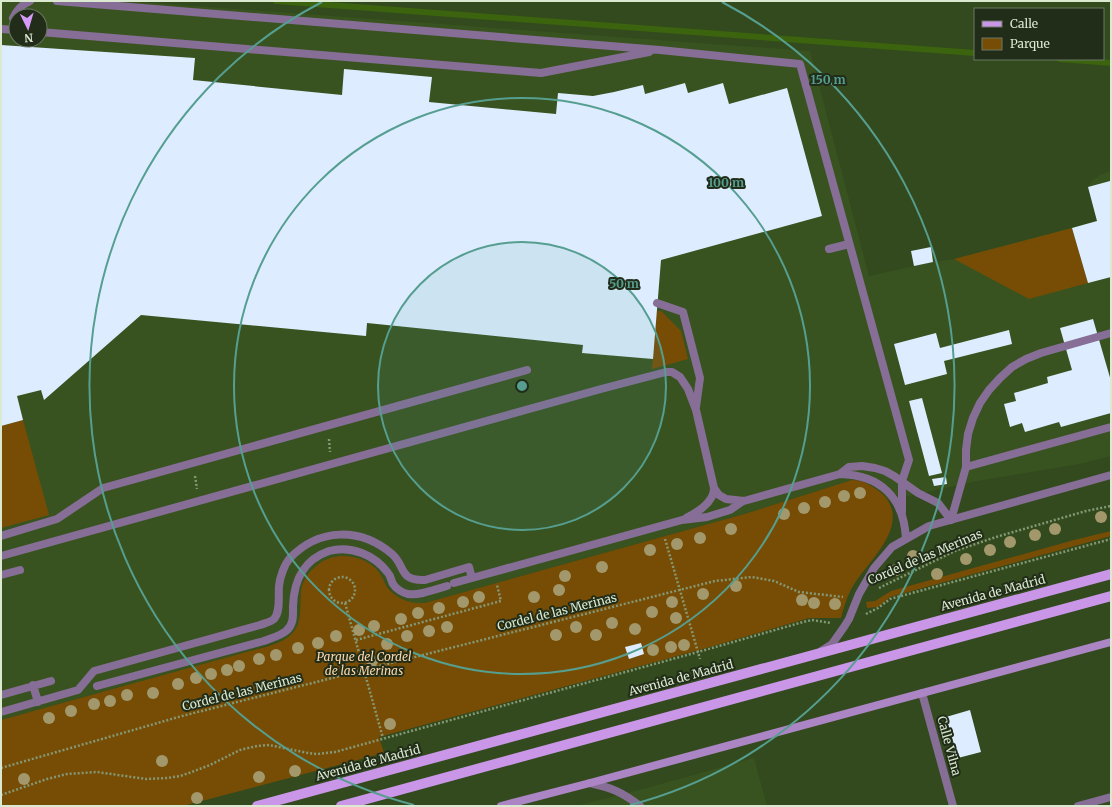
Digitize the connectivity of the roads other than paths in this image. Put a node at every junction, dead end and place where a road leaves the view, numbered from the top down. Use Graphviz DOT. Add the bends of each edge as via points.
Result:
graph roads {
  1 [pos="30,1"];
  2 [pos="56,1"];
  3 [pos="19,8"];
  4 [pos="48,33"];
  5 [pos="660,50"];
  6 [pos="849,244"];
  7 [pos="829,249"];
  8 [pos="657,302"];
  9 [pos="1111,333"];
  10 [pos="527,370"];
  11 [pos="696,410"];
  12 [pos="1111,427"];
  13 [pos="966,467"];
  14 [pos="840,474"];
  15 [pos="1111,475"];
  16 [pos="902,481"];
  17 [pos="714,488"];
  18 [pos="744,501"];
  19 [pos="902,512"];
  20 [pos="682,520"];
  21 [pos="951,520"];
  22 [pos="1,536"];
  23 [pos="906,539"];
  24 [pos="1,556"];
  25 [pos="20,570"];
  26 [pos="1111,574"];
  27 [pos="1,575"];
  28 [pos="472,578"];
  29 [pos="1111,596"];
  30 [pos="1111,642"];
  31 [pos="816,655"];
  32 [pos="51,681"];
  33 [pos="34,685"];
  34 [pos="97,686"];
  35 [pos="922,693"];
  36 [pos="1,695"];
  37 [pos="38,702"];
  38 [pos="1,712"];
  39 [pos="590,783"];
  40 [pos="1111,797"];
  41 [pos="257,806"];
  42 [pos="341,806"];
  43 [pos="501,806"];
  44 [pos="640,806"];
  45 [pos="953,806"];
  46 [pos="1078,806"];
  1 -- 3 [label="street"];
  2 -- 5 [label="street"];
  4 -- 5 [label="street" via="541,72"];
  5 -- 6 [label="street" via="800,64"];
  6 -- 7 [label="street"];
  6 -- 16 [label="street" via="909,460"];
  8 -- 11 [label="street" via="683,312 700,378"];
  9 -- 13 [label="street" via="1026,359 1000,378 986,394 973,418 968,434"];
  10 -- 22 [label="street" via="103,488 58,519"];
  11 -- 17 [label="street"];
  11 -- 24 [label="street" via="684,382 676,374 664,372"];
  12 -- 13 [label="street"];
  13 -- 21 [label="street"];
  14 -- 16 [label="street" via="849,467 862,466 885,471"];
  14 -- 18 [label="street"];
  14 -- 19 [label="street" via="865,477 877,483 887,491"];
  15 -- 21 [label="street"];
  16 -- 19 [label="street"];
  16 -- 21 [label="street" via="938,503"];
  17 -- 18 [label="street" via="718,495 726,499"];
  17 -- 20 [label="street" via="709,502"];
  18 -- 20 [label="street" via="730,510"];
  19 -- 23 [label="street"];
  20 -- 28 [label="street"];
  21 -- 23 [label="street" via="929,526"];
  23 -- 31 [label="street" via="892,547 874,568 838,636 832,644"];
  25 -- 27 [label="street"];
  26 -- 31 [label="main road, Avenida de Madrid"];
  28 -- 34 [label="street" via="408,594 397,589 384,568 367,555 352,550 331,551 317,556 308,563 297,580 293,617 286,631 264,641"];
  28 -- 37 [label="street" via="469,567 424,580 410,578 404,574 395,557 373,541 345,534 327,536 311,542 288,560 279,584 278,614 273,619 260,625 94,671 78,690"];
  29 -- 42 [label="main road"];
  30 -- 35 [label="main road"];
  31 -- 41 [label="main road, Avenida de Madrid"];
  32 -- 33 [label="street"];
  33 -- 36 [label="street"];
  33 -- 37 [label="street"];
  35 -- 39 [label="main road"];
  35 -- 45 [label="street, Calle Vilna"];
  37 -- 38 [label="street"];
  39 -- 43 [label="main road"];
  39 -- 44 [label="street" via="628,796"];
  40 -- 46 [label="street"];
}
